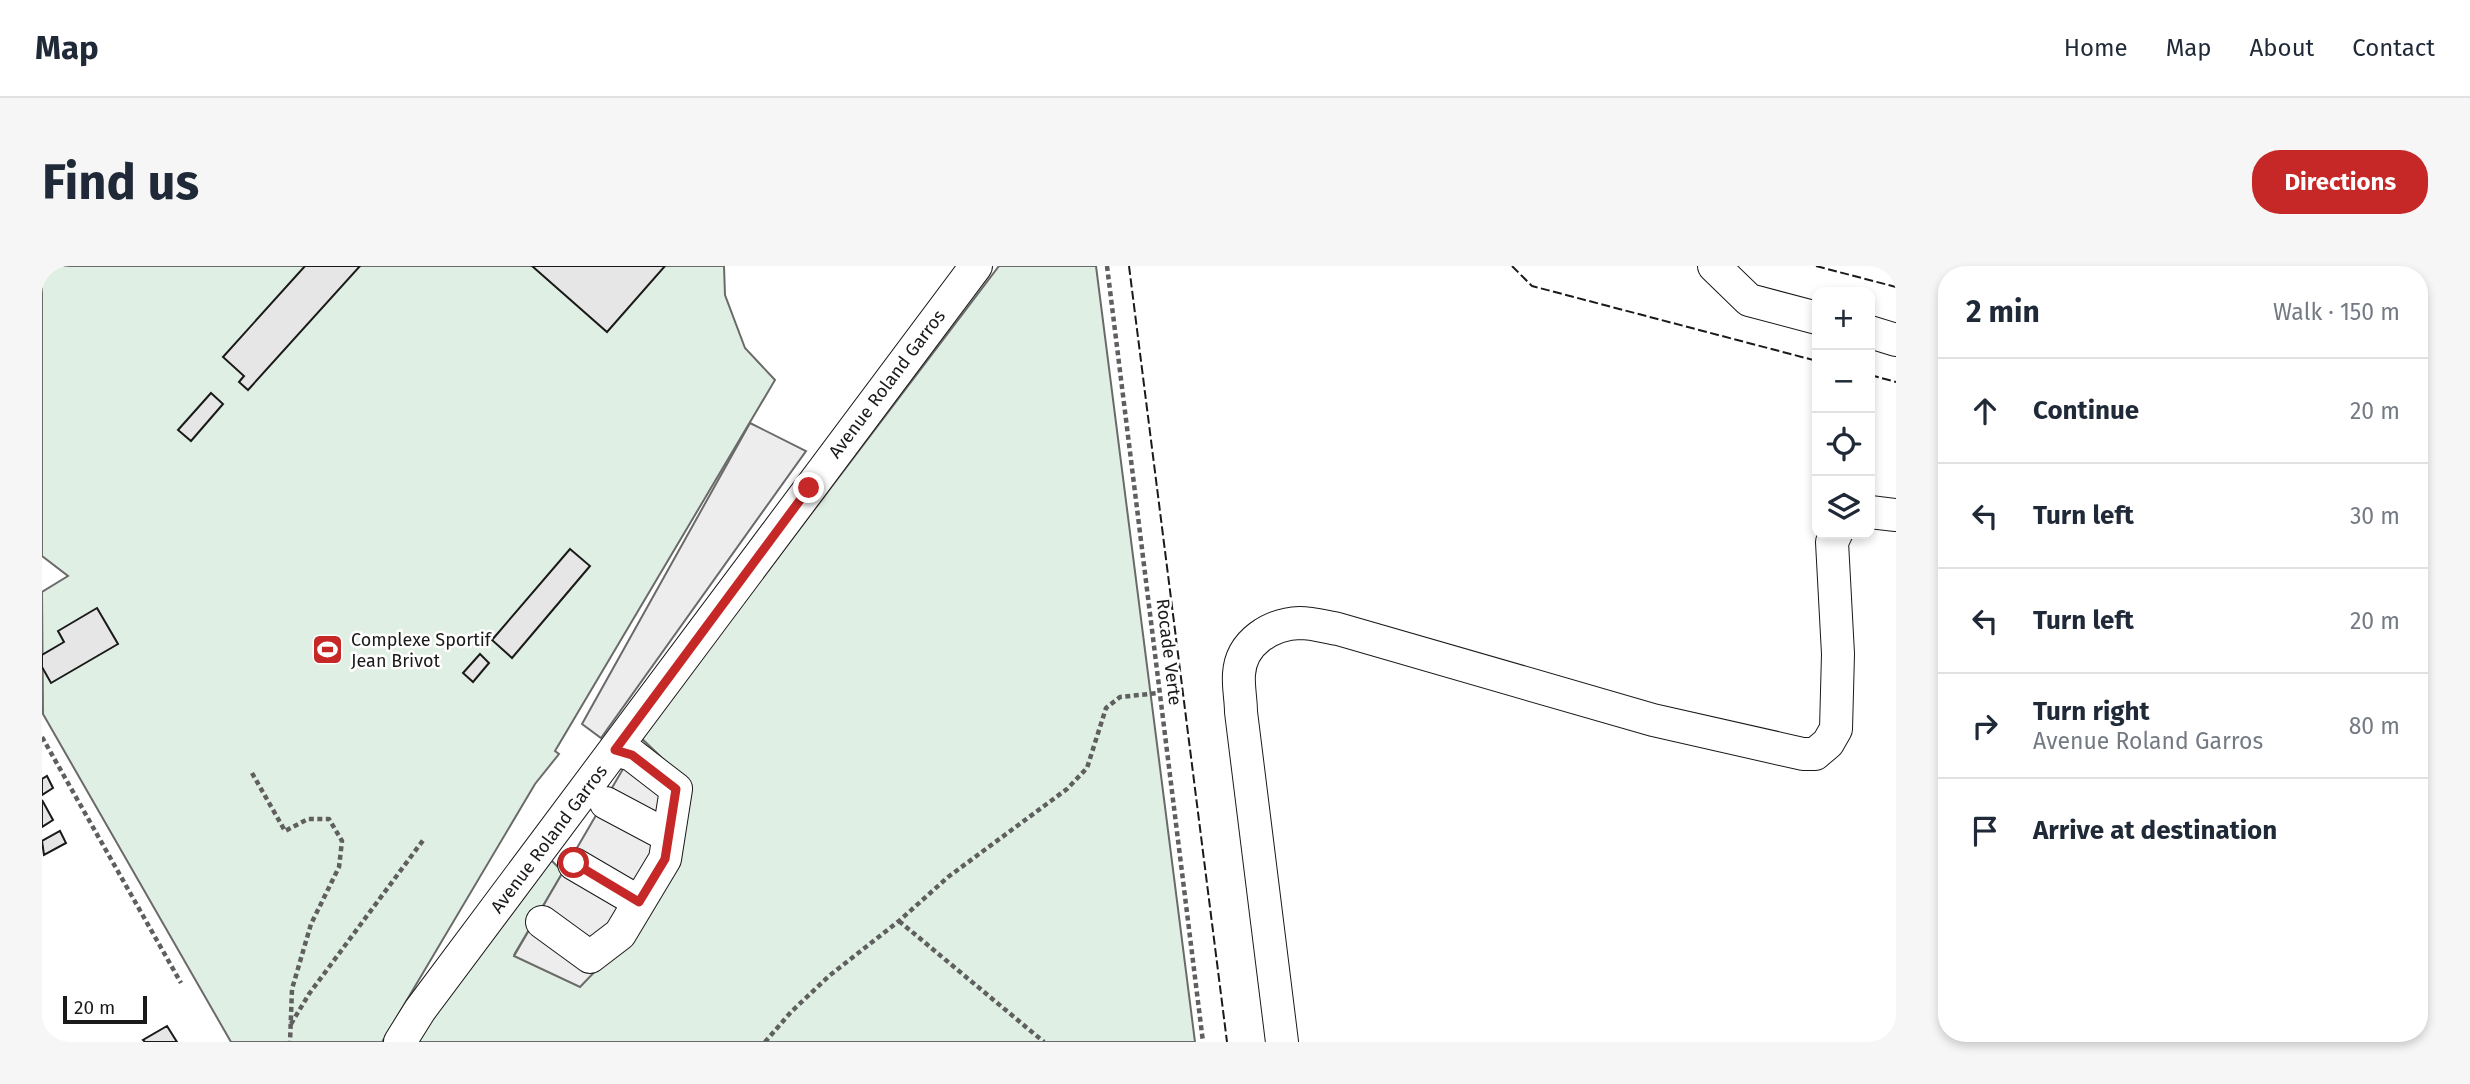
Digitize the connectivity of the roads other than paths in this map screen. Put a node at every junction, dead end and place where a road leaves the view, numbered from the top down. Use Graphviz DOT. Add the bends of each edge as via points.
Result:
graph roads {
  1 [pos="976,266"];
  2 [pos="1714,266"];
  3 [pos="1812,317"];
  4 [pos="1875,334"];
  5 [pos="1896,340"];
  6 [pos="1875,513"];
  7 [pos="1896,515"];
  8 [pos="1834,539"];
  9 [pos="615,750"];
  10 [pos="606,803"];
  11 [pos="668,836"];
  12 [pos="574,863"];
  13 [pos="639,902"];
  14 [pos="542,922"];
  15 [pos="400,1042"];
  16 [pos="1282,1042"];
  1 -- 9 [label="street, Avenue Roland Garros"];
  2 -- 3 [label="street" via="1749,300"];
  4 -- 5 [label="street"];
  6 -- 7 [label="street"];
  8 -- 16 [label="street" via="1836,729 1815,754 1653,720 1338,629 1302,623 1275,626 1251,644 1238,673 1241,712"];
  9 -- 11 [label="street" via="632,755 676,789"];
  9 -- 15 [label="street, Avenue Roland Garros"];
  10 -- 11 [label="street"];
  11 -- 13 [label="street" via="665,859"];
  12 -- 13 [label="street"];
  13 -- 14 [label="street" via="620,934 590,957"];
}
